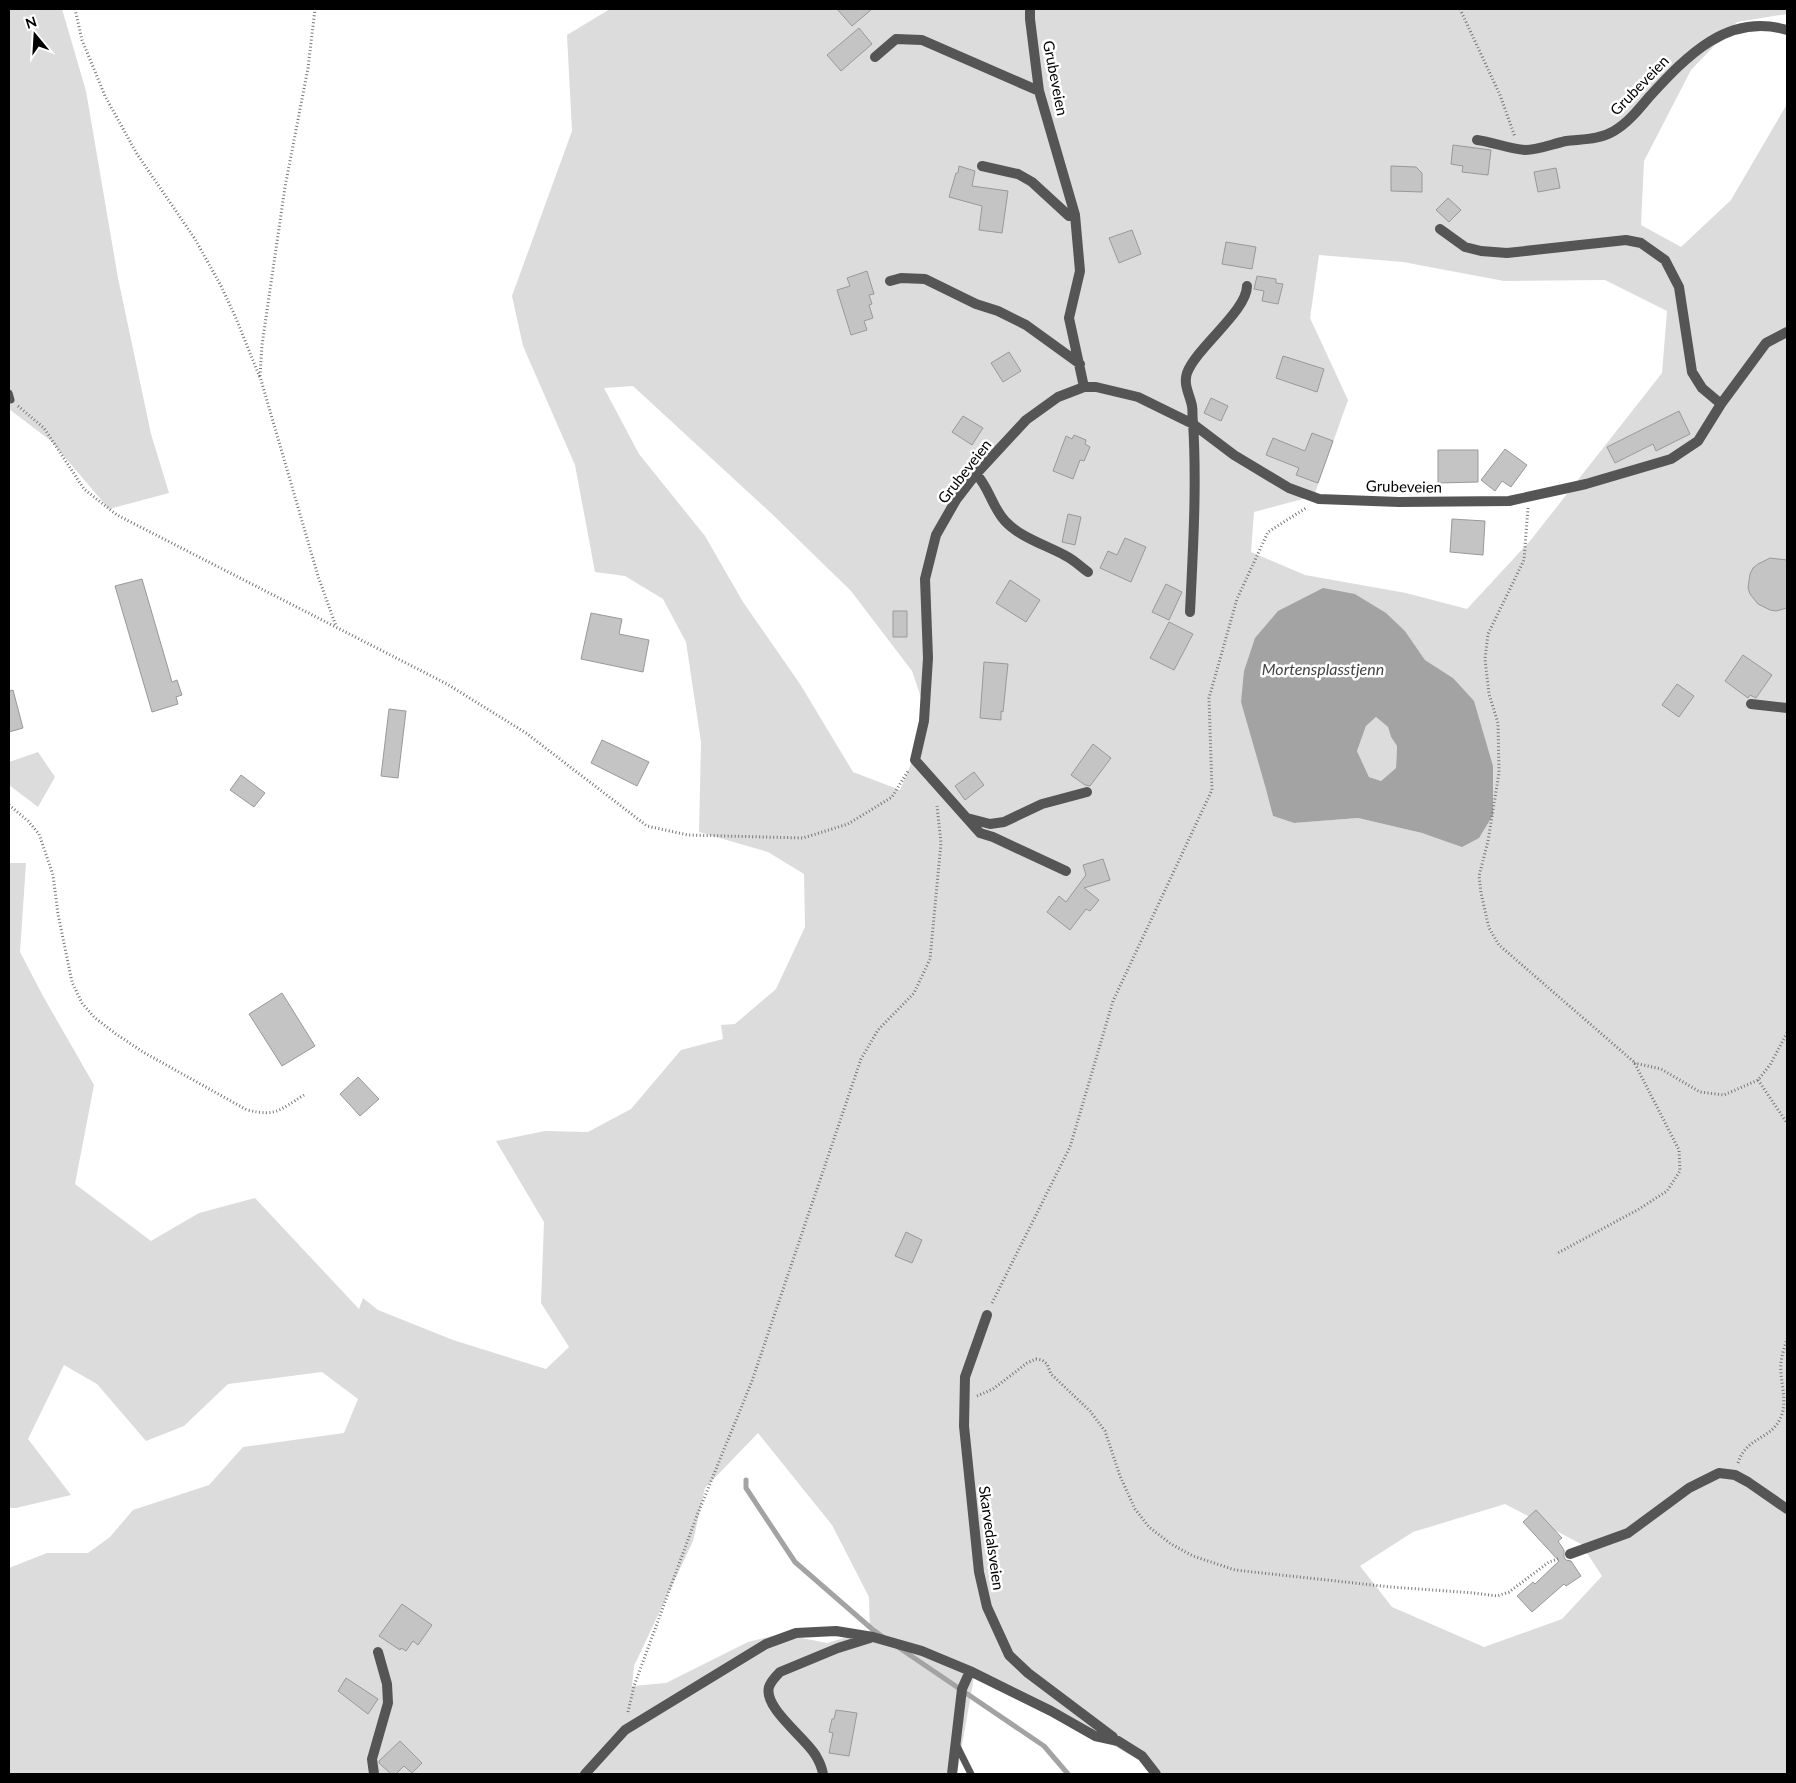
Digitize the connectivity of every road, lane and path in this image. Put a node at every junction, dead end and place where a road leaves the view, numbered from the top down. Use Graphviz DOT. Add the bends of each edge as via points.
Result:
graph roads {
  1 [pos="75,9"];
  2 [pos="315,9"];
  3 [pos="1030,9"];
  4 [pos="1460,9"];
  5 [pos="1787,30"];
  6 [pos="875,57"];
  7 [pos="1040,91"];
  8 [pos="1477,140"];
  9 [pos="1519,149"];
  10 [pos="982,166"];
  11 [pos="1075,214"];
  12 [pos="1440,230"];
  13 [pos="890,281"];
  14 [pos="1247,286"];
  15 [pos="1787,332"];
  16 [pos="1080,364"];
  17 [pos="261,380"];
  18 [pos="1084,387"];
  19 [pos="10,396"];
  20 [pos="1721,404"];
  21 [pos="1193,424"];
  22 [pos="976,474"];
  23 [pos="1529,497"];
  24 [pos="1319,499"];
  25 [pos="1088,572"];
  26 [pos="1190,612"];
  27 [pos="336,626"];
  28 [pos="1751,704"];
  29 [pos="1787,708"];
  30 [pos="915,760"];
  31 [pos="934,782"];
  32 [pos="1087,792"];
  33 [pos="9,805"];
  34 [pos="966,818"];
  35 [pos="1066,871"];
  36 [pos="1787,1033"];
  37 [pos="1634,1062"];
  38 [pos="1758,1080"];
  39 [pos="304,1095"];
  40 [pos="1787,1124"];
  41 [pos="1556,1254"];
  42 [pos="987,1315"];
  43 [pos="1787,1339"];
  44 [pos="964,1398"];
  45 [pos="1735,1476"];
  46 [pos="1787,1509"];
  47 [pos="1570,1554"];
  48 [pos="873,1638"];
  49 [pos="378,1652"];
  50 [pos="970,1671"];
  51 [pos="625,1730"];
  52 [pos="955,1741"];
  53 [pos="1118,1741"];
  54 [pos="374,1774"];
  55 [pos="585,1774"];
  56 [pos="823,1774"];
  57 [pos="952,1774"];
  58 [pos="970,1774"];
  59 [pos="1156,1774"];
  1 -- 17 [label="path" via="82,40 105,96 137,154 195,239 221,286"];
  2 -- 17 [label="path" via="262,345"];
  3 -- 7 [label="street, Grubeveien"];
  4 -- 9 [label="path" via="1500,95"];
  5 -- 9 [label="street, Grubeveien" via="1754,26 1729,31 1694,51 1615,130 1596,138"];
  6 -- 7 [label="street" via="896,39 922,40"];
  7 -- 11 [label="street, Grubeveien"];
  8 -- 9 [label="street, Grubeveien"];
  10 -- 11 [label="street" via="1018,174 1032,182 1069,216"];
  11 -- 16 [label="street, Grubeveien" via="1080,271 1069,318"];
  12 -- 20 [label="street" via="1465,247 1506,253 1626,240 1641,243 1664,260 1679,287 1692,372 1702,388"];
  13 -- 16 [label="street" via="925,279 1026,325"];
  14 -- 21 [label="street" via="1236,311 1187,373 1185,383"];
  15 -- 20 [label="street, Grubeveien" via="1766,343"];
  16 -- 18 [label="street, Grubeveien"];
  17 -- 27 [label="path" via="318,576"];
  18 -- 21 [label="street, Grubeveien" via="1138,397"];
  18 -- 22 [label="street, Grubeveien" via="1058,397 1026,420"];
  19 -- 27 [label="path" via="44,428 84,489 118,515"];
  20 -- 23 [label="street, Grubeveien" via="1698,441 1671,459"];
  21 -- 24 [label="street, Grubeveien" via="1234,455 1290,488"];
  21 -- 26 [label="street" via="1196,485"];
  22 -- 25 [label="street" via="1006,521 1021,534 1068,557"];
  22 -- 30 [label="street, Grubeveien" via="936,534 925,579 928,658 924,721"];
  23 -- 24 [label="street, Grubeveien" via="1509,501"];
  23 -- 37 [label="path" via="1524,560 1488,634 1485,659 1489,694 1498,723 1499,773 1479,876 1481,893 1489,928 1498,946"];
  24 -- 42 [label="path" via="1268,532 1238,599 1209,698 1212,790 1113,1000 1070,1147"];
  27 -- 30 [label="path" via="447,684 526,733 647,826 688,835 803,838 848,824 892,797"];
  28 -- 29 [label="street"];
  30 -- 31 [label="street"];
  31 -- 34 [label="street"];
  31 -- 51 [label="path" via="941,843 930,959 914,993 878,1030 861,1059 752,1381 696,1518 634,1686"];
  32 -- 34 [label="street" via="1042,804 1004,822 990,824"];
  33 -- 39 [label="path" via="39,834 52,874 72,982 82,1003 94,1017 143,1052 247,1110 273,1113"];
  34 -- 35 [label="street" via="980,833"];
  36 -- 38 [label="path"];
  37 -- 38 [label="path" via="1661,1069 1700,1092 1724,1095"];
  37 -- 41 [label="path" via="1679,1150 1680,1171 1666,1191"];
  38 -- 40 [label="path"];
  42 -- 44 [label="street, Skarvedalsveien" via="965,1377"];
  43 -- 45 [label="path" via="1781,1362 1784,1400 1781,1418 1773,1430 1742,1453"];
  44 -- 47 [label="path" via="979,1396 1027,1363 1042,1360 1090,1410 1105,1431 1135,1510 1149,1527 1193,1556 1235,1570 1497,1596 1509,1592 1549,1562"];
  44 -- 53 [label="street, Skarvedalsveien" via="979,1572 987,1607 1000,1638 1009,1655 1028,1673"];
  45 -- 46 [label="street"];
  45 -- 47 [label="street" via="1719,1473 1689,1488 1628,1533"];
  48 -- 50 [label="street, Skarvedalsveien" via="922,1651"];
  48 -- 51 [label="street, Skarvedalsveien" via="836,1631 796,1634 766,1644"];
  48 -- 56 [label="street" via="838,1648 780,1672 768,1688 776,1710 816,1755"];
  49 -- 54 [label="street" via="387,1684 388,1703 372,1759"];
  50 -- 52 [label="street" via="962,1689"];
  50 -- 53 [label="street, Skarvedalsveien" via="1095,1736"];
  51 -- 55 [label="street, Skarvedalsveien"];
  52 -- 57 [label="street"];
  52 -- 58 [label="lane"];
  53 -- 59 [label="street, Skarvedalsveien" via="1142,1756"];
}
